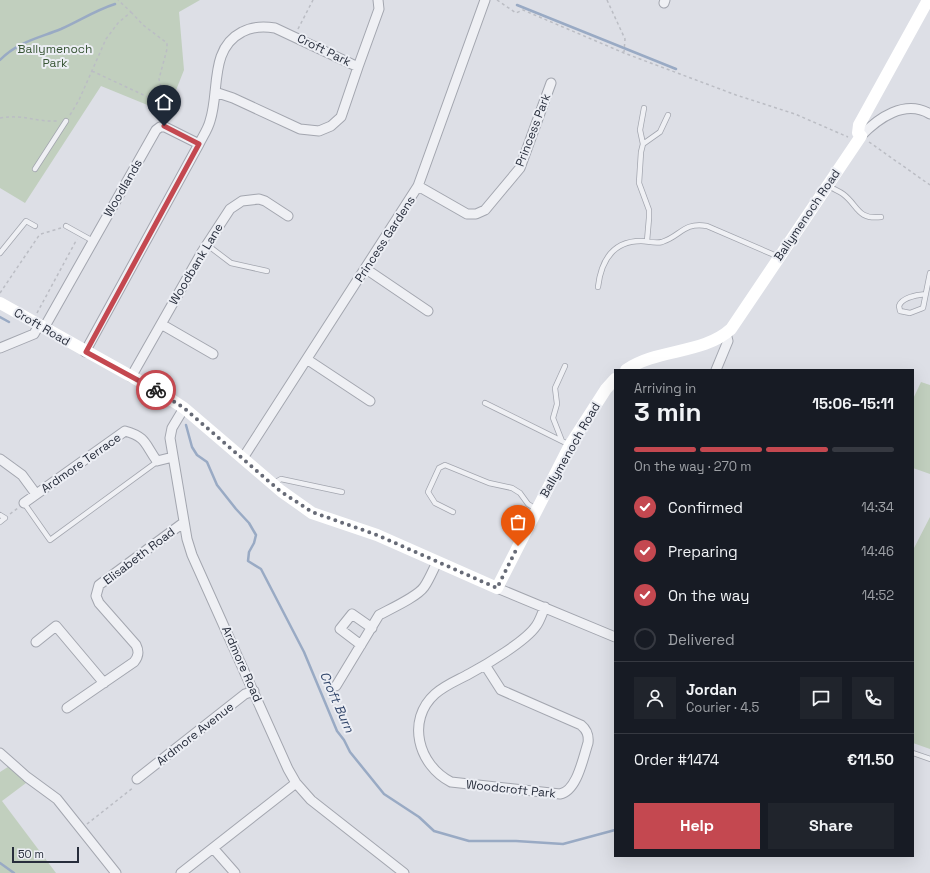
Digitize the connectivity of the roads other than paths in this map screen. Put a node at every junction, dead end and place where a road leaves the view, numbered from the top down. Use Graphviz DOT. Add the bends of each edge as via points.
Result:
graph roads {
  1 [pos="378,0"];
  2 [pos="485,0"];
  3 [pos="928,0"];
  4 [pos="358,67"];
  5 [pos="551,83"];
  6 [pos="215,92"];
  7 [pos="644,108"];
  8 [pos="930,114"];
  9 [pos="668,115"];
  10 [pos="66,121"];
  11 [pos="859,139"];
  12 [pos="199,144"];
  13 [pos="643,144"];
  14 [pos="35,169"];
  15 [pos="418,186"];
  16 [pos="827,186"];
  17 [pos="288,216"];
  18 [pos="882,217"];
  19 [pos="35,226"];
  20 [pos="66,226"];
  21 [pos="92,241"];
  22 [pos="647,241"];
  23 [pos="206,244"];
  24 [pos="0,253"];
  25 [pos="779,257"];
  26 [pos="366,269"];
  27 [pos="267,271"];
  28 [pos="930,273"];
  29 [pos="598,287"];
  30 [pos="926,294"];
  31 [pos="0,303"];
  32 [pos="428,311"];
  33 [pos="161,324"];
  34 [pos="39,325"];
  35 [pos="726,333"];
  36 [pos="0,348"];
  37 [pos="86,352"];
  38 [pos="213,354"];
  39 [pos="308,360"];
  40 [pos="565,366"];
  41 [pos="628,369"];
  42 [pos="716,369"];
  43 [pos="131,376"];
  44 [pos="614,380"];
  45 [pos="370,401"];
  46 [pos="485,403"];
  47 [pos="184,408"];
  48 [pos="566,443"];
  49 [pos="173,457"];
  50 [pos="243,458"];
  51 [pos="0,459"];
  52 [pos="159,460"];
  53 [pos="272,484"];
  54 [pos="342,492"];
  55 [pos="36,494"];
  56 [pos="24,503"];
  57 [pos="536,509"];
  58 [pos="453,512"];
  59 [pos="0,515"];
  60 [pos="0,522"];
  61 [pos="183,523"];
  62 [pos="437,562"];
  63 [pos="497,588"];
  64 [pos="545,607"];
  65 [pos="372,628"];
  66 [pos="614,636"];
  67 [pos="36,642"];
  68 [pos="361,645"];
  69 [pos="486,665"];
  70 [pos="104,683"];
  71 [pos="336,686"];
  72 [pos="254,691"];
  73 [pos="67,708"];
  74 [pos="0,753"];
  75 [pos="914,753"];
  76 [pos="930,759"];
  77 [pos="137,779"];
  78 [pos="296,783"];
  79 [pos="214,848"];
  80 [pos="116,873"];
  81 [pos="181,873"];
  82 [pos="235,873"];
  83 [pos="404,873"];
  1 -- 4 [label="street" via="379,9"];
  2 -- 15 [label="street, Princess Gardens"];
  3 -- 11 [label="street, Ballymenoch Road" via="859,125"];
  4 -- 6 [label="street, Croft Park" via="340,117 331,126 319,131 300,129 234,98"];
  4 -- 6 [label="street, Croft Park" via="275,28 260,26 246,30 225,46 220,58"];
  5 -- 15 [label="street, Princess Park" via="520,168 485,210 467,214"];
  6 -- 12 [label="street, Croft Park" via="210,122"];
  7 -- 13 [label="lane" via="640,130"];
  8 -- 11 [label="street" via="915,108 900,110 876,122"];
  9 -- 13 [label="lane" via="660,132"];
  10 -- 14 [label="lane"];
  11 -- 16 [label="street, Ballymenoch Road"];
  12 -- 21 [label="street, Woodlands" via="164,126 156,130"];
  12 -- 37 [label="street"];
  13 -- 22 [label="lane" via="639,183 649,210"];
  15 -- 26 [label="street, Princess Gardens"];
  16 -- 18 [label="lane" via="844,194 862,214 873,218"];
  16 -- 25 [label="street, Ballymenoch Road"];
  17 -- 23 [label="street, Woodbank Lane" via="265,201 253,198 242,201 230,209"];
  19 -- 24 [label="lane" via="26,221"];
  20 -- 21 [label="lane"];
  21 -- 34 [label="street, Woodlands"];
  22 -- 25 [label="lane" via="661,242 684,228 701,225"];
  22 -- 29 [label="lane" via="626,244 609,255 600,272"];
  23 -- 27 [label="lane" via="231,263"];
  23 -- 33 [label="street, Woodbank Lane"];
  25 -- 35 [label="street, Ballymenoch Road" via="735,324"];
  26 -- 32 [label="street"];
  26 -- 39 [label="street, Princess Gardens"];
  28 -- 30 [label="lane"];
  30 -- 30 [label="lane" via="924,306 920,310 910,313 900,311 901,302"];
  31 -- 34 [label="street, Croft Road"];
  33 -- 38 [label="street"];
  33 -- 43 [label="street, Woodbank Lane"];
  34 -- 36 [label="street, Woodlands" via="34,334"];
  34 -- 37 [label="street, Croft Road"];
  35 -- 41 [label="street, Ballymenoch Road" via="706,343 640,362"];
  35 -- 42 [label="street" via="728,341"];
  37 -- 43 [label="street, Croft Road"];
  39 -- 45 [label="street"];
  39 -- 50 [label="street, Princess Gardens"];
  40 -- 48 [label="lane" via="555,388 557,404 553,418"];
  43 -- 47 [label="street, Croft Road"];
  44 -- 48 [label="street, Ballymenoch Road"];
  46 -- 48 [label="lane"];
  47 -- 49 [label="street, Ardmore Road" via="172,428 170,438"];
  47 -- 50 [label="street, Croft Road"];
  48 -- 57 [label="street, Ballymenoch Road"];
  49 -- 52 [label="street"];
  49 -- 61 [label="street, Ardmore Road"];
  50 -- 53 [label="street, Croft Road"];
  51 -- 55 [label="street" via="22,476"];
  52 -- 55 [label="street, Ardmore Terrace" via="153,456 147,442 137,434 125,431"];
  52 -- 56 [label="lane" via="50,540"];
  53 -- 54 [label="lane" via="281,479"];
  53 -- 62 [label="street, Croft Road" via="312,512 377,535"];
  55 -- 56 [label="street, Ardmore Terrace"];
  57 -- 58 [label="lane" via="512,488 489,483 445,465 439,468 428,492 435,503"];
  57 -- 63 [label="street, Ballymenoch Road"];
  59 -- 60 [label="lane" via="5,518"];
  61 -- 70 [label="street, Elisabeth Road" via="102,582 98,588 96,596 99,603 136,644 138,653 134,662"];
  61 -- 72 [label="street, Ardmore Road" via="192,555"];
  62 -- 63 [label="street, Croft Road"];
  62 -- 65 [label="street" via="423,589 402,604 379,615"];
  63 -- 64 [label="street"];
  64 -- 66 [label="street"];
  64 -- 69 [label="street, Woodcroft Park" via="536,627"];
  65 -- 68 [label="street"];
  65 -- 68 [label="street" via="352,614 340,629"];
  67 -- 70 [label="street" via="56,626"];
  68 -- 71 [label="street"];
  69 -- 69 [label="street, Woodcroft Park" via="442,688 425,706 419,722 418,738 427,761 451,782 560,794 567,792 573,784 588,743 586,730 581,725 501,690"];
  70 -- 73 [label="street, Elisabeth Road"];
  72 -- 77 [label="street, Ardmore Avenue" via="245,694"];
  72 -- 78 [label="street, Ardmore Road"];
  74 -- 80 [label="street" via="57,799"];
  75 -- 76 [label="lane"];
  78 -- 79 [label="street"];
  78 -- 83 [label="street, Ardmore Road" via="311,800"];
  79 -- 81 [label="street"];
  79 -- 82 [label="street"];
}
